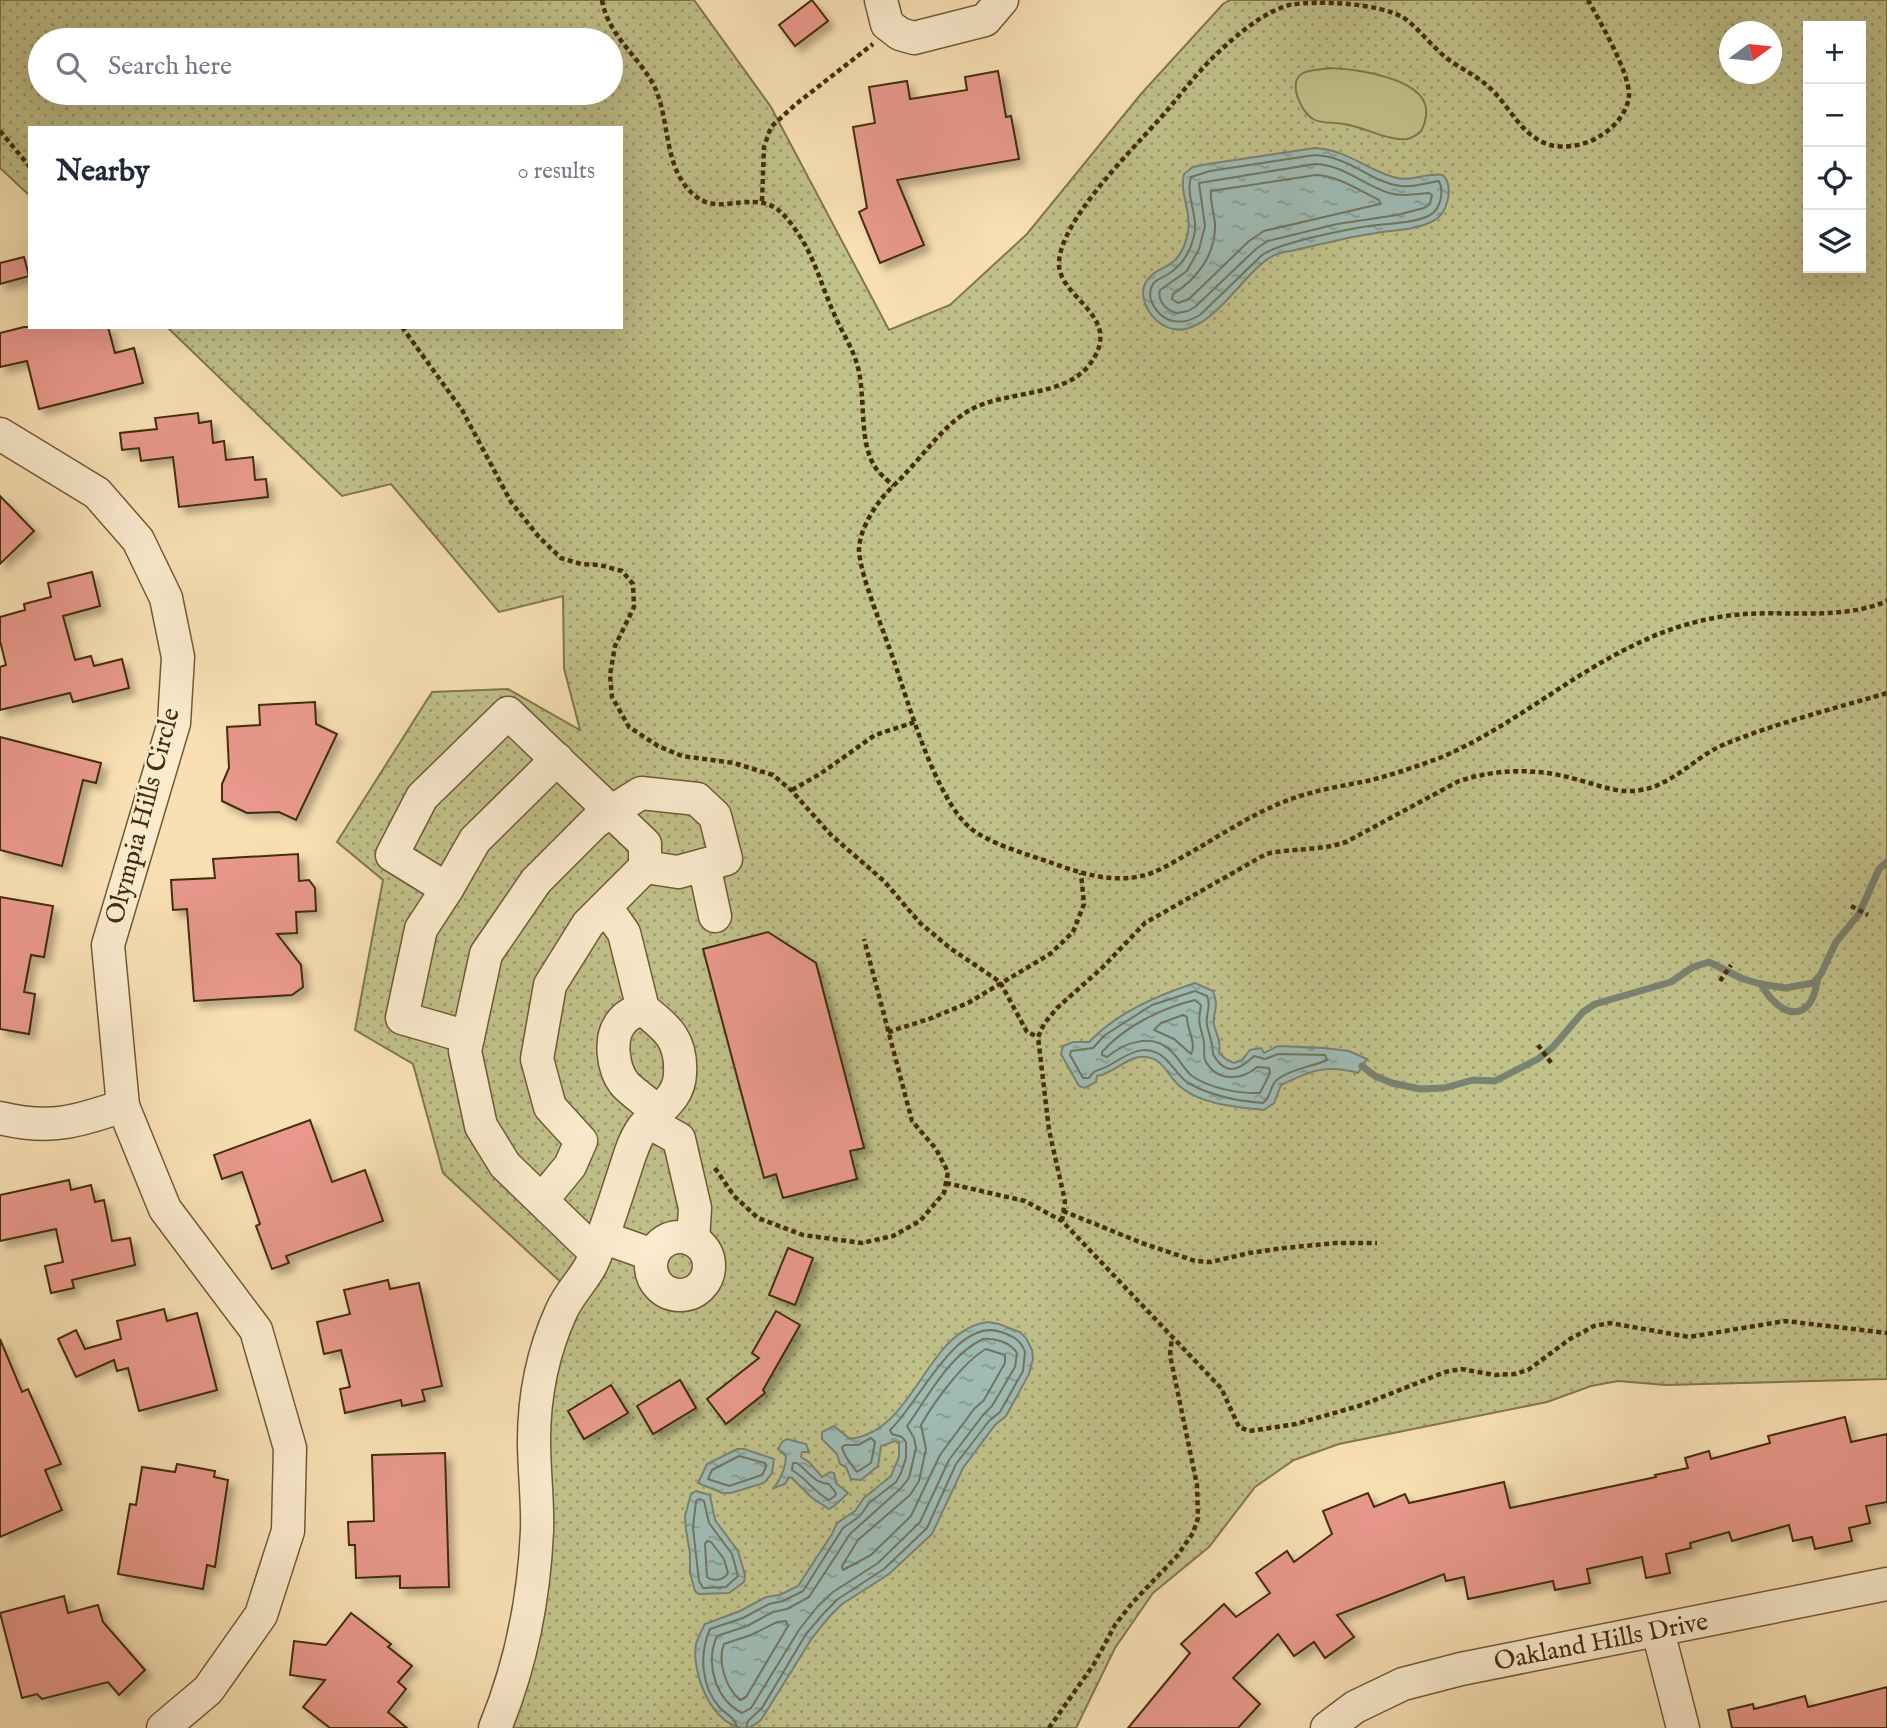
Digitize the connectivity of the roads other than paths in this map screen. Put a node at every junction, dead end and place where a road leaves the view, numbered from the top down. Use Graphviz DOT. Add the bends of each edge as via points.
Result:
graph roads {
  1 [pos="881,0"];
  2 [pos="1002,0"];
  3 [pos="0,434"];
  4 [pos="557,759"];
  5 [pos="612,811"];
  6 [pos="704,865"];
  7 [pos="645,867"];
  8 [pos="446,889"];
  9 [pos="606,907"];
  10 [pos="715,916"];
  11 [pos="643,1009"];
  12 [pos="468,1037"];
  13 [pos="123,1106"];
  14 [pos="654,1117"];
  15 [pos="0,1118"];
  16 [pos="542,1200"];
  17 [pos="693,1240"];
  18 [pos="599,1245"];
  19 [pos="653,1255"];
  20 [pos="1887,1584"];
  21 [pos="1658,1631"];
  22 [pos="163,1728"];
  23 [pos="495,1728"];
  24 [pos="1326,1728"];
  25 [pos="1683,1728"];
  1 -- 2 [label="street" via="887,24 914,38 985,20"];
  3 -- 13 [label="street, Olympia Hills Circle" via="97,493 138,540 166,598 178,657 174,723 108,946"];
  4 -- 5 [label="street"];
  4 -- 8 [label="street" via="475,839"];
  4 -- 8 [label="street" via="508,713 422,797 392,855"];
  5 -- 6 [label="street" via="641,793 697,799 715,816 726,859"];
  5 -- 7 [label="street" via="645,844"];
  5 -- 12 [label="street" via="536,881 486,954"];
  6 -- 7 [label="street" via="678,872"];
  6 -- 10 [label="street"];
  7 -- 9 [label="street"];
  8 -- 12 [label="street" via="421,929 402,1018"];
  9 -- 11 [label="street" via="624,933"];
  9 -- 16 [label="street" via="588,924 550,985 537,1059 550,1107 581,1141 570,1167"];
  11 -- 14 [label="street" via="673,1035 680,1052 676,1093"];
  11 -- 14 [label="street" via="620,1024 614,1058 624,1083"];
  12 -- 16 [label="street" via="465,1051 481,1126 505,1165"];
  13 -- 15 [label="street" via="47,1126"];
  13 -- 22 [label="street, Olympia Hills Circle" via="165,1209 256,1330 290,1448 288,1531 261,1615 208,1690"];
  14 -- 17 [label="street" via="679,1139 695,1208"];
  14 -- 18 [label="street" via="632,1149"];
  16 -- 18 [label="street"];
  17 -- 19 [label="street" via="675,1238"];
  17 -- 19 [label="street" via="709,1263 705,1282 690,1294 663,1290 652,1274"];
  18 -- 19 [label="street"];
  18 -- 23 [label="street" via="561,1312 538,1378 534,1444 537,1531 530,1609 516,1671"];
  20 -- 21 [label="street, Oakland Hills Drive"];
  21 -- 24 [label="street, Oakland Hills Drive" via="1403,1684"];
  21 -- 25 [label="street"];
}
